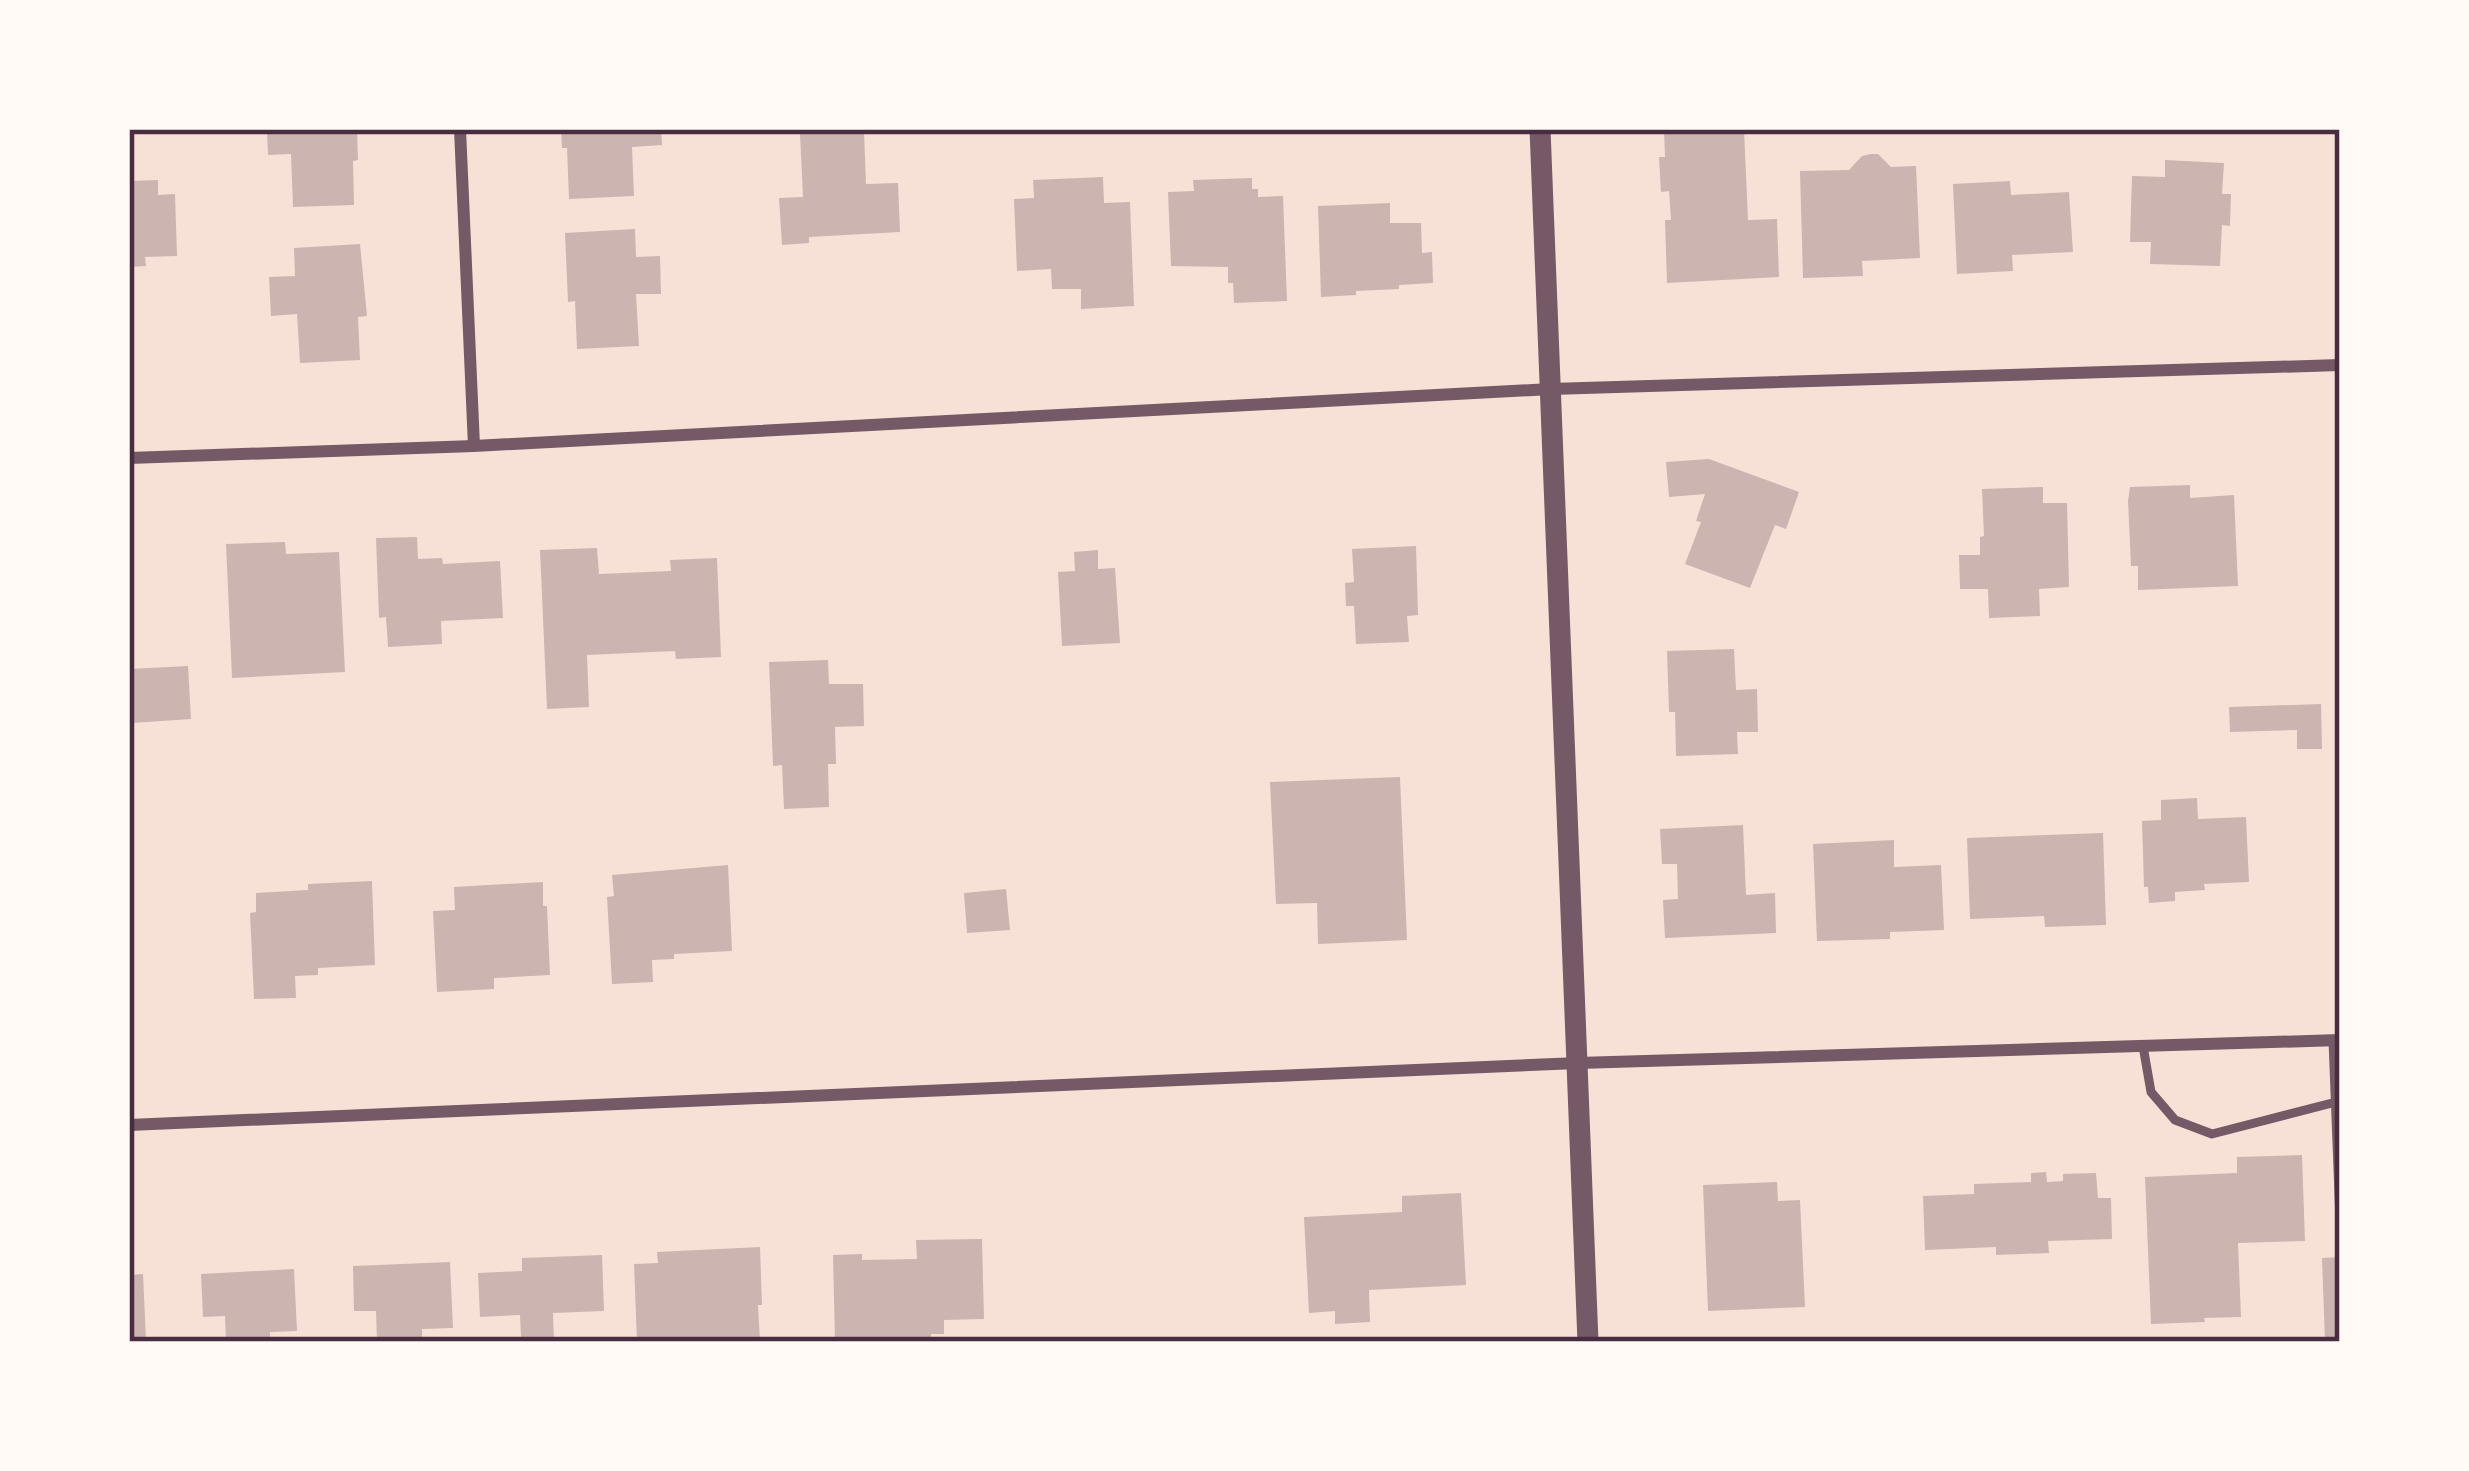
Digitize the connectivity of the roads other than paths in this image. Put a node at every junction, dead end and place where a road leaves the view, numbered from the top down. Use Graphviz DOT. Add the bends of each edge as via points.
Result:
graph roads {
  1 [pos="460,129"];
  2 [pos="1540,129"];
  3 [pos="2340,364"];
  4 [pos="1551,388"];
  5 [pos="474,446"];
  6 [pos="129,458"];
  7 [pos="2336,1040"];
  8 [pos="2143,1046"];
  9 [pos="1578,1063"];
  10 [pos="2336,1102"];
  11 [pos="129,1125"];
  12 [pos="2340,1221"];
  13 [pos="1588,1342"];
  1 -- 5 [label="street"];
  2 -- 4 [label="street"];
  3 -- 4 [label="street"];
  4 -- 5 [label="street"];
  4 -- 9 [label="street"];
  5 -- 6 [label="street"];
  7 -- 8 [label="street"];
  7 -- 10 [label="lane"];
  8 -- 9 [label="street"];
  8 -- 10 [label="lane" via="2151,1092 2175,1120 2212,1134"];
  9 -- 11 [label="street"];
  9 -- 13 [label="street"];
  10 -- 12 [label="lane"];
}
